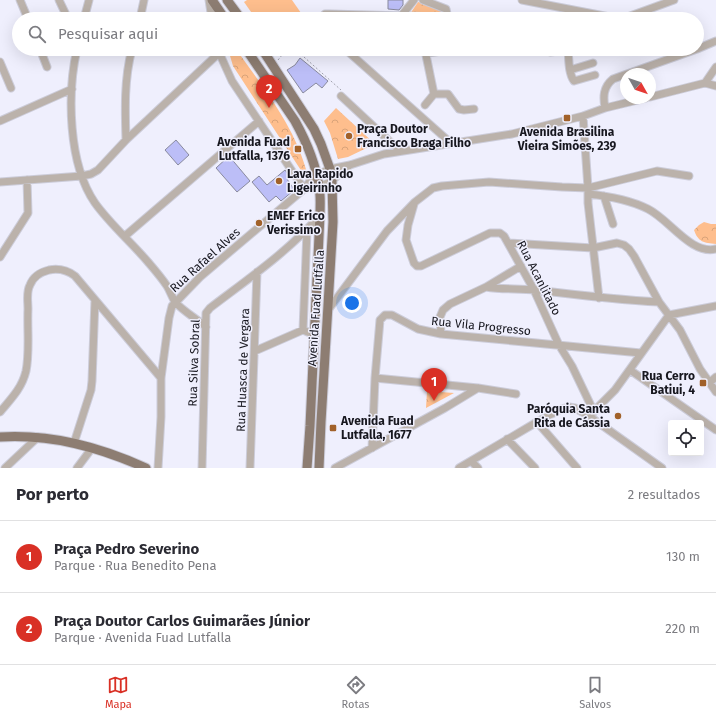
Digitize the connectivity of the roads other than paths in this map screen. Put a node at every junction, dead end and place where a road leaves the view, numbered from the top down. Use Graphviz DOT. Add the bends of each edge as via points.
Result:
graph roads {
  1 [pos="20,0"];
  2 [pos="59,0"];
  3 [pos="88,0"];
  4 [pos="144,0"];
  5 [pos="210,0"];
  6 [pos="227,0"];
  7 [pos="414,0"];
  8 [pos="423,0"];
  9 [pos="522,0"];
  10 [pos="674,0"];
  11 [pos="25,12"];
  12 [pos="65,12"];
  13 [pos="85,12"];
  14 [pos="141,12"];
  15 [pos="211,12"];
  16 [pos="219,12"];
  17 [pos="235,12"];
  18 [pos="404,12"];
  19 [pos="447,12"];
  20 [pos="585,12"];
  21 [pos="641,12"];
  22 [pos="716,41"];
  23 [pos="704,46"];
  24 [pos="43,56"];
  25 [pos="76,56"];
  26 [pos="131,56"];
  27 [pos="214,56"];
  28 [pos="221,56"];
  29 [pos="251,56"];
  30 [pos="267,56"];
  31 [pos="353,56"];
  32 [pos="426,56"];
  33 [pos="569,56"];
  34 [pos="677,56"];
  35 [pos="0,62"];
  36 [pos="593,64"];
  37 [pos="47,67"];
  38 [pos="716,67"];
  39 [pos="570,70"];
  40 [pos="595,75"];
  41 [pos="705,83"];
  42 [pos="716,86"];
  43 [pos="11,88"];
  44 [pos="72,88"];
  45 [pos="434,94"];
  46 [pos="656,95"];
  47 [pos="340,96"];
  48 [pos="621,104"];
  49 [pos="425,105"];
  50 [pos="605,108"];
  51 [pos="474,109"];
  52 [pos="583,116"];
  53 [pos="0,121"];
  54 [pos="259,121"];
  55 [pos="126,140"];
  56 [pos="452,144"];
  57 [pos="399,150"];
  58 [pos="350,165"];
  59 [pos="330,169"];
  60 [pos="82,176"];
  61 [pos="317,176"];
  62 [pos="688,176"];
  63 [pos="27,180"];
  64 [pos="0,182"];
  65 [pos="332,182"];
  66 [pos="320,188"];
  67 [pos="304,189"];
  68 [pos="588,191"];
  69 [pos="604,196"];
  70 [pos="415,202"];
  71 [pos="320,215"];
  72 [pos="613,224"];
  73 [pos="307,231"];
  74 [pos="125,236"];
  75 [pos="509,243"];
  76 [pos="592,248"];
  77 [pos="716,249"];
  78 [pos="0,257"];
  79 [pos="521,266"];
  80 [pos="257,272"];
  81 [pos="486,287"];
  82 [pos="534,290"];
  83 [pos="599,298"];
  84 [pos="95,300"];
  85 [pos="175,302"];
  86 [pos="659,302"];
  87 [pos="716,306"];
  88 [pos="328,310"];
  89 [pos="669,315"];
  90 [pos="206,327"];
  91 [pos="303,330"];
  92 [pos="441,334"];
  93 [pos="315,335"];
  94 [pos="559,345"];
  95 [pos="255,351"];
  96 [pos="642,353"];
  97 [pos="630,370"];
  98 [pos="716,377"];
  99 [pos="161,378"];
  100 [pos="375,378"];
  101 [pos="709,382"];
  102 [pos="478,388"];
  103 [pos="716,392"];
  104 [pos="516,394"];
  105 [pos="0,412"];
  106 [pos="591,414"];
  107 [pos="537,422"];
  108 [pos="716,430"];
  109 [pos="38,436"];
  110 [pos="0,437"];
  111 [pos="309,439"];
  112 [pos="507,439"];
  113 [pos="74,443"];
  114 [pos="320,443"];
  115 [pos="92,448"];
  116 [pos="372,448"];
  117 [pos="11,461"];
  118 [pos="471,462"];
  119 [pos="0,464"];
  120 [pos="656,466"];
  121 [pos="5,468"];
  122 [pos="77,468"];
  123 [pos="146,468"];
  124 [pos="158,468"];
  125 [pos="202,468"];
  126 [pos="250,468"];
  127 [pos="306,468"];
  128 [pos="319,468"];
  129 [pos="335,468"];
  130 [pos="459,468"];
  131 [pos="478,468"];
  132 [pos="535,468"];
  133 [pos="577,468"];
  134 [pos="662,468"];
  1 -- 11 [label="street"];
  2 -- 12 [label="street"];
  3 -- 13 [label="street"];
  4 -- 14 [label="street"];
  5 -- 15 [label="street"];
  5 -- 16 [label="main road"];
  6 -- 17 [label="main road"];
  7 -- 18 [label="street"];
  8 -- 19 [label="street" via="443,7"];
  9 -- 20 [label="street"];
  10 -- 21 [label="street"];
  22 -- 23 [label="street"];
  24 -- 37 [label="street"];
  25 -- 44 [label="street"];
  26 -- 55 [label="street" via="126,80"];
  27 -- 55 [label="street"];
  28 -- 54 [label="street" via="232,81"];
  29 -- 61 [label="main road, Avenida Fuad Lutfalla" via="295,121 307,145"];
  30 -- 59 [label="main road, Avenida Fuad Lutfalla" via="314,129"];
  31 -- 56 [label="street"];
  32 -- 45 [label="street"];
  33 -- 39 [label="street"];
  34 -- 50 [label="street" via="612,79 605,90"];
  35 -- 43 [label="street"];
  36 -- 39 [label="street"];
  38 -- 41 [label="street"];
  39 -- 40 [label="street" via="574,81"];
  41 -- 42 [label="street"];
  41 -- 46 [label="street"];
  44 -- 53 [label="street"];
  44 -- 60 [label="street" via="74,137"];
  45 -- 49 [label="street"];
  45 -- 51 [label="street" via="448,94 459,108"];
  47 -- 57 [label="street"];
  48 -- 50 [label="street, Rua Rafael Alves"];
  50 -- 52 [label="street, Rua Rafael Alves"];
  52 -- 56 [label="street, Rua Rafael Alves" via="512,134"];
  52 -- 68 [label="street"];
  54 -- 67 [label="street"];
  54 -- 74 [label="street"];
  55 -- 60 [label="street" via="94,173"];
  56 -- 57 [label="street, Rua Rafael Alves"];
  57 -- 58 [label="street, Rua Rafael Alves"];
  58 -- 59 [label="street, Rua Rafael Alves"];
  58 -- 65 [label="street"];
  59 -- 61 [label="street, Rua Rafael Alves"];
  59 -- 65 [label="main road, Avenida Fuad Lutfalla"];
  60 -- 63 [label="street"];
  60 -- 74 [label="street" via="96,203"];
  61 -- 66 [label="main road, Avenida Fuad Lutfalla"];
  61 -- 67 [label="street, Rua Rafael Alves"];
  62 -- 68 [label="street" via="657,172"];
  63 -- 64 [label="street"];
  63 -- 78 [label="street" via="27,215"];
  65 -- 66 [label="street"];
  65 -- 88 [label="main road, Avenida Fuad Lutfalla"];
  66 -- 67 [label="street"];
  66 -- 71 [label="main road, Avenida Fuad Lutfalla"];
  67 -- 85 [label="street, Rua Rafael Alves" via="236,245"];
  68 -- 69 [label="street"];
  68 -- 70 [label="street" via="489,182 433,188"];
  68 -- 76 [label="street"];
  69 -- 72 [label="street"];
  69 -- 77 [label="street" via="649,209 698,248"];
  70 -- 75 [label="street, Rua Acanlitado" via="406,240 417,266 490,232 500,233"];
  70 -- 88 [label="street" via="387,231"];
  71 -- 73 [label="street, Rua Silva Sobral"];
  71 -- 93 [label="main road, Avenida Fuad Lutfalla"];
  73 -- 80 [label="street, Rua Silva Sobral"];
  73 -- 91 [label="street, Avenida Fuad Lutfalla"];
  74 -- 85 [label="street" via="159,274"];
  75 -- 76 [label="street"];
  75 -- 79 [label="street, Rua Acanlitado"];
  76 -- 83 [label="street"];
  76 -- 86 [label="street" via="617,243 629,249"];
  79 -- 81 [label="street"];
  79 -- 82 [label="street, Rua Acanlitado"];
  80 -- 90 [label="street, Rua Silva Sobral" via="208,310"];
  80 -- 95 [label="street, Rua Huasca de Vergara"];
  81 -- 82 [label="street"];
  81 -- 92 [label="street" via="443,310 440,317"];
  82 -- 83 [label="street"];
  82 -- 94 [label="street, Rua Acanlitado"];
  83 -- 86 [label="street"];
  84 -- 99 [label="street"];
  84 -- 105 [label="street" via="69,272 54,269 38,274 28,290 28,348 25,372 18,390"];
  84 -- 113 [label="street" via="92,386"];
  85 -- 90 [label="street"];
  85 -- 99 [label="street, Rua Rafael Alves" via="169,318"];
  86 -- 89 [label="street"];
  87 -- 89 [label="street"];
  88 -- 114 [label="main road, Avenida Fuad Lutfalla"];
  89 -- 96 [label="street"];
  89 -- 101 [label="street"];
  90 -- 125 [label="street, Rua Silva Sobral"];
  91 -- 93 [label="street, Avenida Fuad Lutfalla"];
  91 -- 95 [label="street"];
  92 -- 94 [label="street, Rua Vila Progresso"];
  92 -- 100 [label="street, Rua Vila Progresso" via="418,329 392,315 382,317"];
  93 -- 111 [label="main road, Avenida Fuad Lutfalla"];
  94 -- 96 [label="street, Rua Vila Progresso"];
  94 -- 106 [label="street, Rua Acanlitado" via="572,366"];
  95 -- 126 [label="street, Rua Huasca de Vergara"];
  96 -- 97 [label="street"];
  97 -- 106 [label="street" via="615,390"];
  97 -- 108 [label="street"];
  98 -- 101 [label="street"];
  99 -- 124 [label="street, Rua Rafael Alves"];
  100 -- 102 [label="street"];
  100 -- 116 [label="street, Rua Vila Progresso"];
  101 -- 103 [label="street"];
  102 -- 104 [label="street"];
  102 -- 116 [label="street"];
  106 -- 107 [label="street" via="568,407"];
  106 -- 120 [label="street"];
  107 -- 112 [label="street"];
  107 -- 133 [label="street"];
  109 -- 110 [label="main road"];
  109 -- 113 [label="main road"];
  109 -- 117 [label="street"];
  111 -- 114 [label="main road" via="315,439"];
  111 -- 127 [label="main road, Avenida Fuad Lutfalla"];
  112 -- 118 [label="street"];
  112 -- 132 [label="street"];
  113 -- 115 [label="main road"];
  114 -- 128 [label="main road, Avenida Fuad Lutfalla"];
  115 -- 122 [label="street"];
  115 -- 123 [label="main road"];
  116 -- 129 [label="street"];
  117 -- 119 [label="street"];
  117 -- 121 [label="street"];
  118 -- 130 [label="street"];
  118 -- 131 [label="street"];
  120 -- 134 [label="street"];
}
